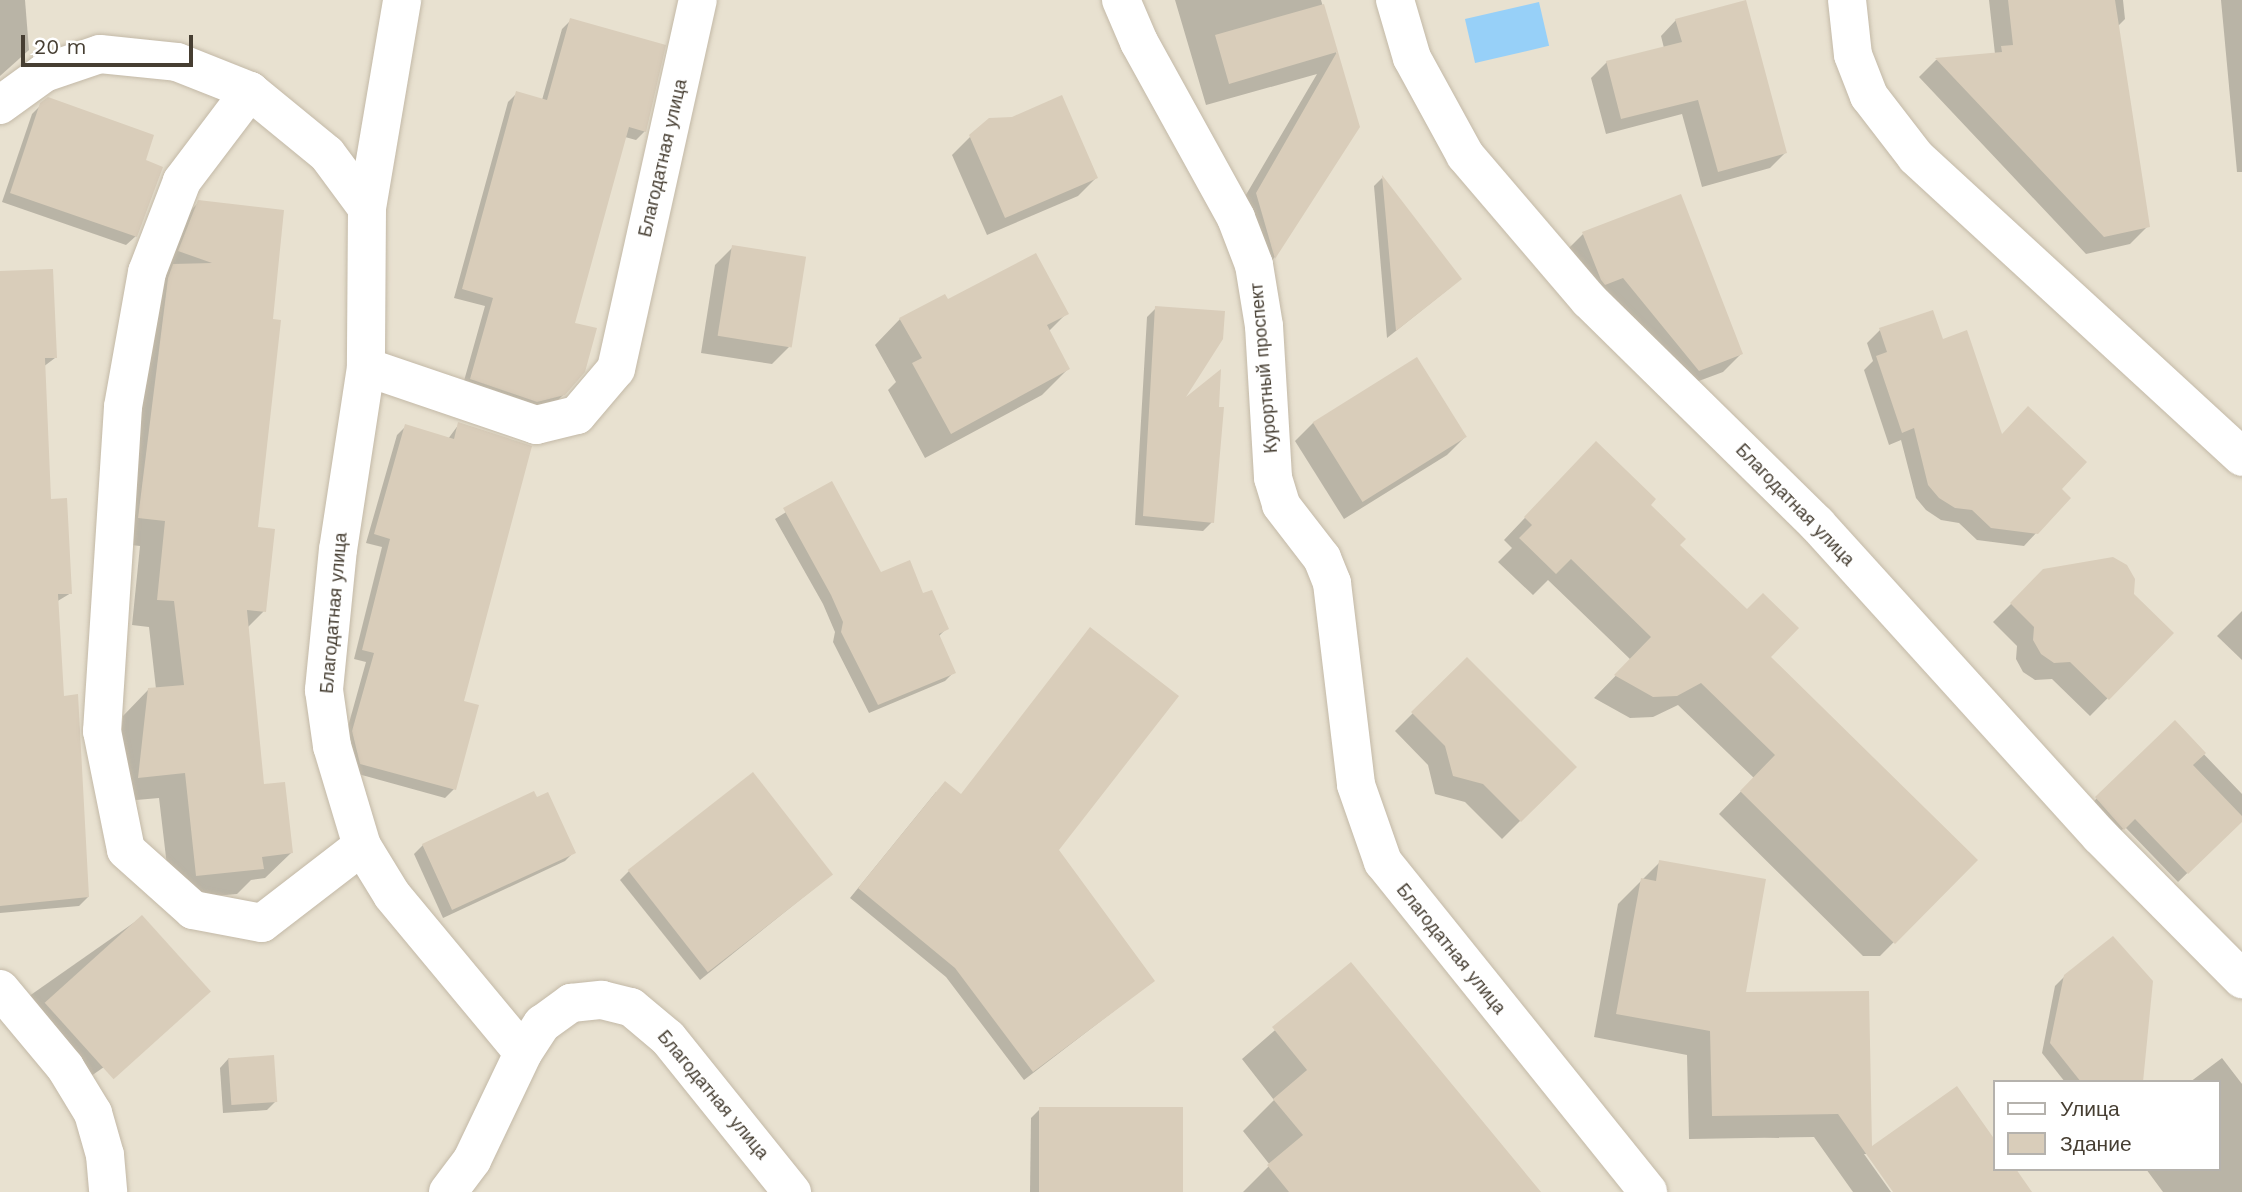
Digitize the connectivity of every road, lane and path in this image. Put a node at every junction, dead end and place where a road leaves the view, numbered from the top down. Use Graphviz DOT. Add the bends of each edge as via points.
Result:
graph roads {
  1 [pos="402,0"];
  2 [pos="698,0"];
  3 [pos="1121,0"];
  4 [pos="1395,0"];
  5 [pos="1847,0"];
  6 [pos="250,91"];
  7 [pos="0,105"];
  8 [pos="367,208"];
  9 [pos="366,367"];
  10 [pos="2242,457"];
  11 [pos="1332,583"];
  12 [pos="362,846"];
  13 [pos="2242,979"];
  14 [pos="0,989"];
  15 [pos="523,1053"];
  16 [pos="108,1192"];
  17 [pos="447,1192"];
  18 [pos="792,1192"];
  19 [pos="1648,1192"];
  1 -- 8 [label="street, Благодатная улица"];
  2 -- 9 [label="street, Благодатная улица" via="616,369 577,415 536,425"];
  3 -- 11 [label="street, Курортный проспект" via="1139,42 1236,218 1254,265 1264,326 1273,478 1281,505 1322,558"];
  4 -- 13 [label="street, Благодатная улица" via="1412,58 1465,155 1590,300 1817,524 2100,836"];
  5 -- 10 [label="street" via="1853,55 1869,96 1916,157"];
  6 -- 7 [label="street" via="177,62 100,54 44,73"];
  6 -- 8 [label="street" via="327,154"];
  6 -- 12 [label="street" via="183,181 146,272 123,407 102,731 126,850 193,910 262,923"];
  8 -- 9 [label="street, Благодатная улица"];
  9 -- 12 [label="street, Благодатная улица" via="338,550 324,690 332,746"];
  11 -- 19 [label="street, Благодатная улица" via="1356,785 1383,862"];
  12 -- 15 [label="street, Благодатная улица" via="392,895"];
  14 -- 16 [label="street" via="65,1067 93,1112 105,1155"];
  15 -- 17 [label="street, Благодатная улица" via="472,1160"];
  15 -- 18 [label="street, Благодатная улица" via="542,1024 571,1003 601,1000 631,1007 668,1038"];
}
